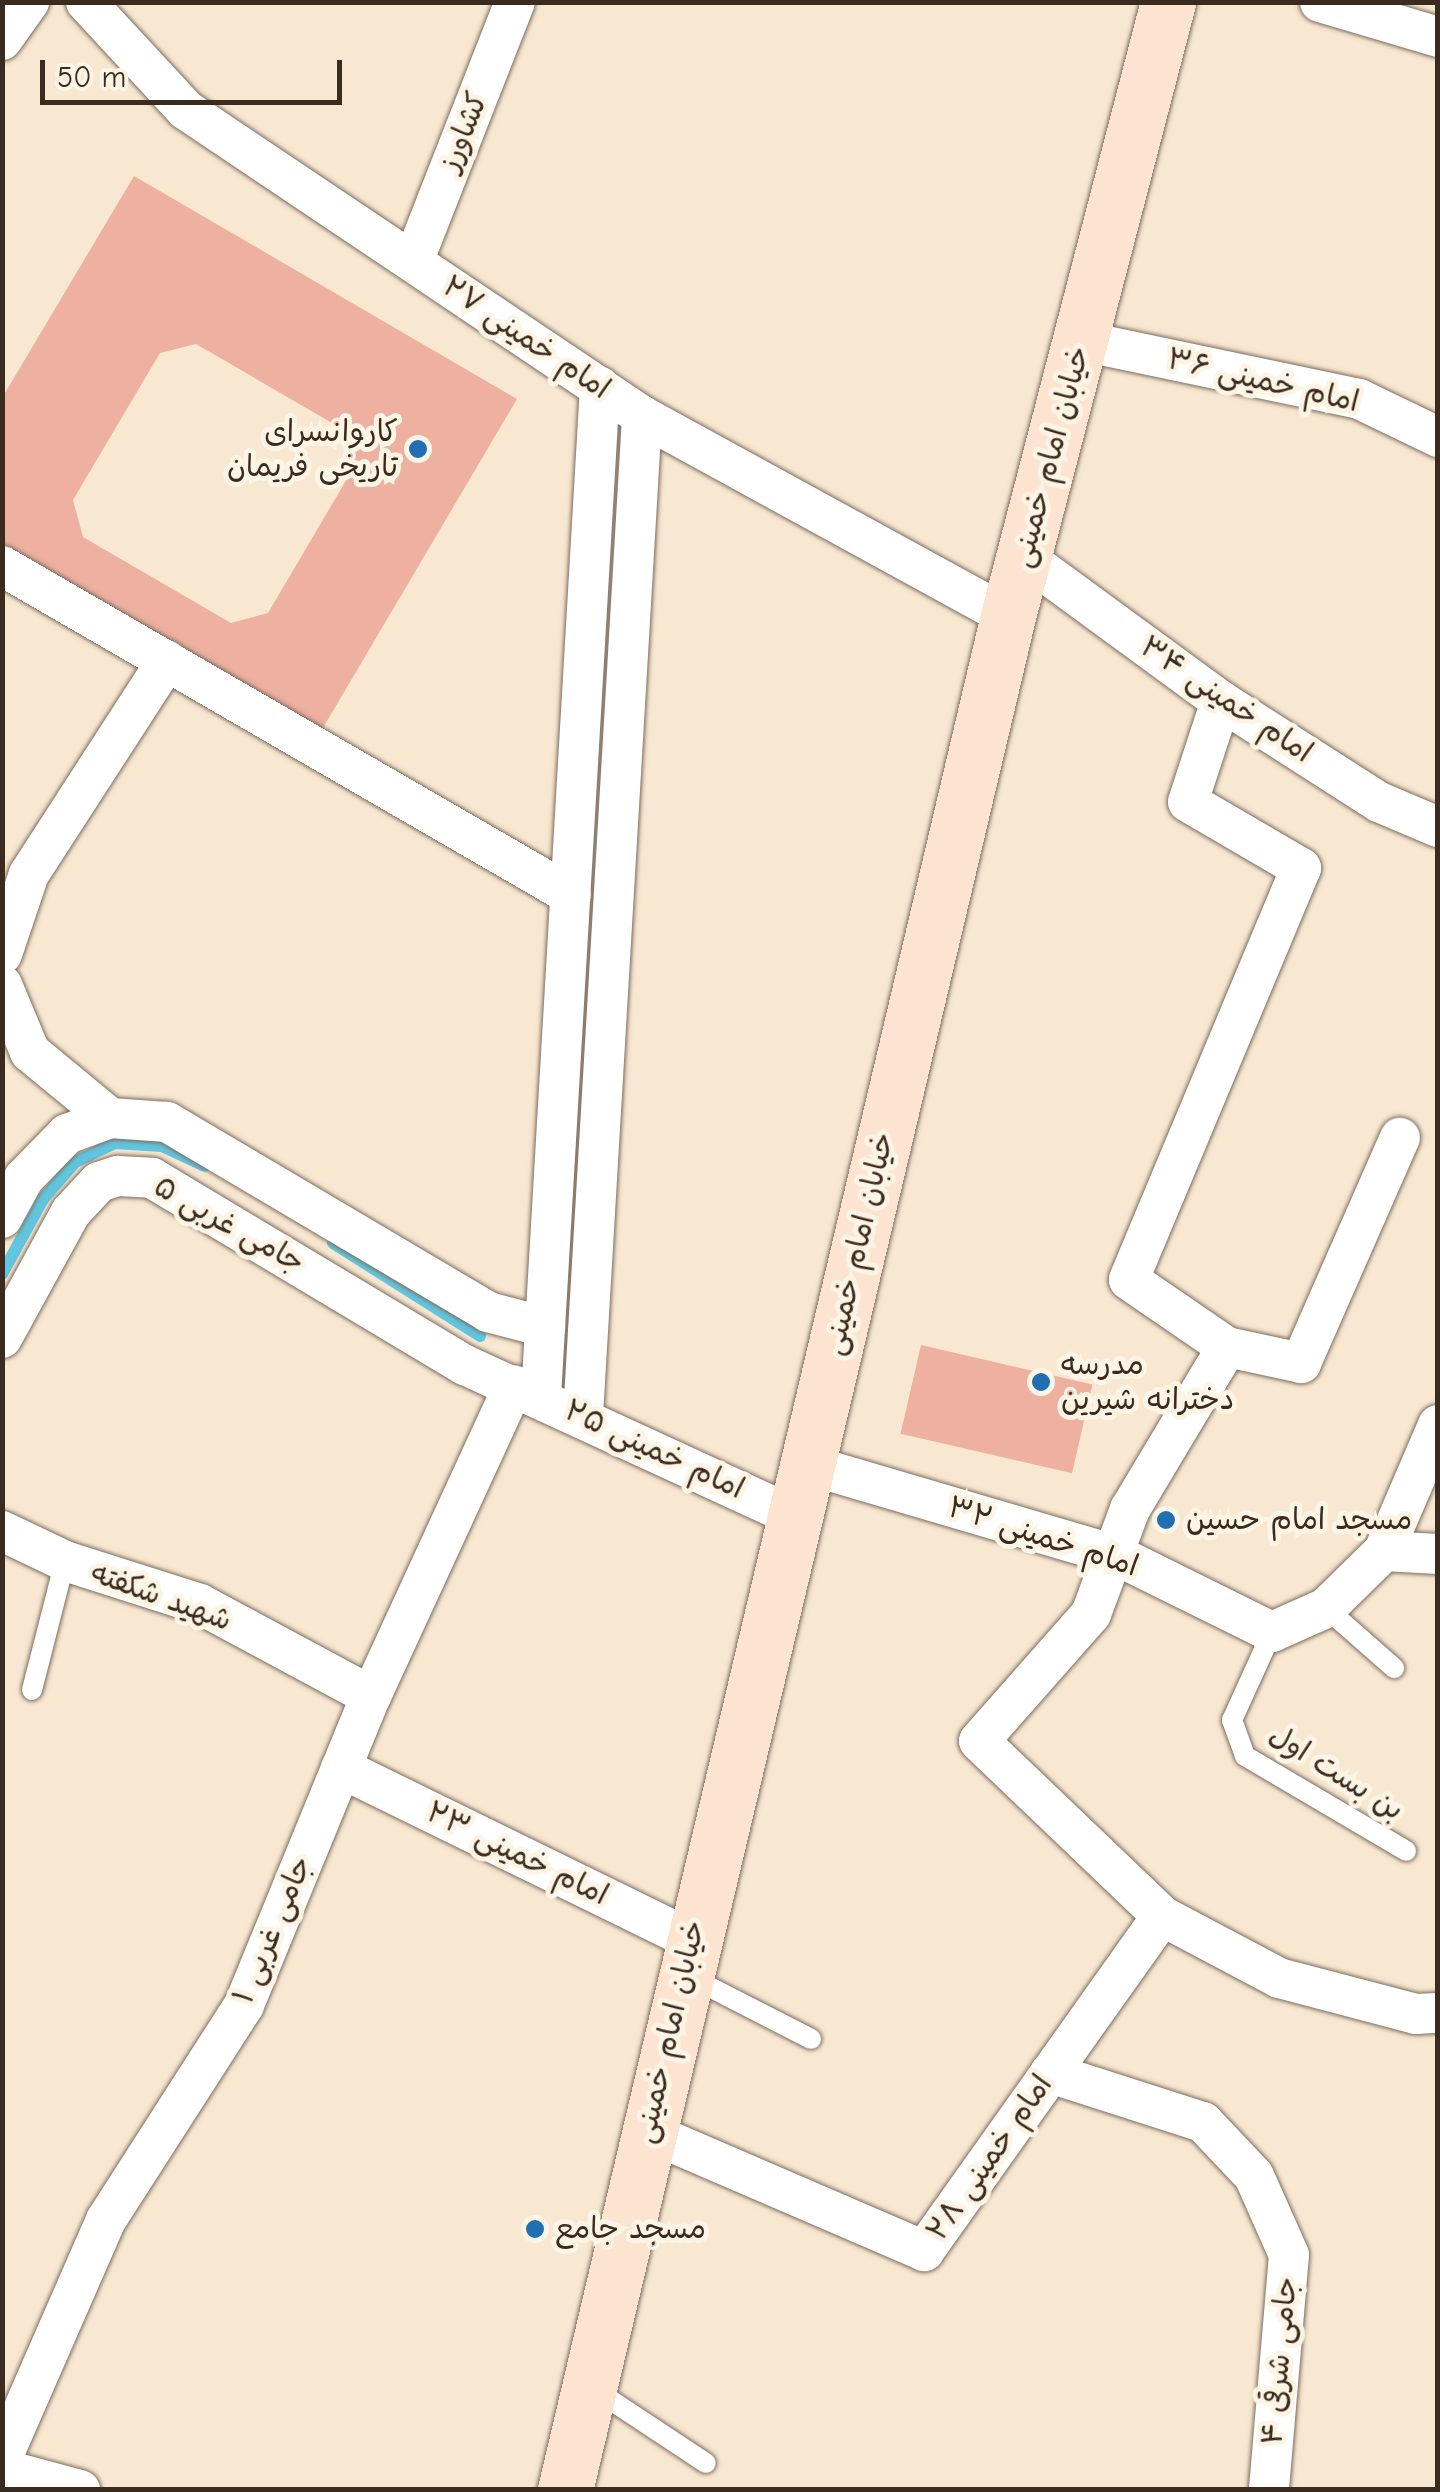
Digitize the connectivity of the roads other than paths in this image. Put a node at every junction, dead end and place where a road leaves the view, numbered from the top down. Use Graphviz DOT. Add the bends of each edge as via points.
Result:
graph roads {
  1 [pos="29,2"];
  2 [pos="86,2"];
  3 [pos="515,2"];
  4 [pos="1168,2"];
  5 [pos="1320,2"];
  6 [pos="1438,37"];
  7 [pos="2,40"];
  8 [pos="413,262"];
  9 [pos="1082,341"];
  10 [pos="600,387"];
  11 [pos="642,416"];
  12 [pos="1438,437"];
  13 [pos="1024,557"];
  14 [pos="2,566"];
  15 [pos="1008,616"];
  16 [pos="167,661"];
  17 [pos="1222,701"];
  18 [pos="1438,827"];
  19 [pos="570,895"];
  20 [pos="2,954"];
  21 [pos="2,985"];
  22 [pos="110,1118"];
  23 [pos="1400,1138"];
  24 [pos="2,1218"];
  25 [pos="545,1327"];
  26 [pos="2,1338"];
  27 [pos="1227,1347"];
  28 [pos="527,1391"];
  29 [pos="583,1416"];
  30 [pos="1438,1425"];
  31 [pos="806,1464"];
  32 [pos="794,1516"];
  33 [pos="2,1531"];
  34 [pos="1384,1551"];
  35 [pos="1438,1554"];
  36 [pos="1116,1555"];
  37 [pos="65,1562"];
  38 [pos="1326,1608"];
  39 [pos="1272,1632"];
  40 [pos="1394,1668"];
  41 [pos="32,1690"];
  42 [pos="371,1696"];
  43 [pos="341,1768"];
  44 [pos="1406,1851"];
  45 [pos="1162,1916"];
  46 [pos="688,1957"];
  47 [pos="1430,2021"];
  48 [pos="810,2038"];
  49 [pos="1050,2073"];
  50 [pos="646,2130"];
  51 [pos="588,2385"];
  52 [pos="2,2458"];
  53 [pos="706,2464"];
  54 [pos="2,2469"];
  55 [pos="80,2490"];
  56 [pos="565,2490"];
  57 [pos="1269,2490"];
  1 -- 7 [label="street"];
  2 -- 8 [label="street, امام خمینی ۲۷" via="186,110"];
  3 -- 8 [label="street, کشاورز"];
  4 -- 9 [label="street, خیابان امام خمینی"];
  5 -- 6 [label="street"];
  8 -- 10 [label="street, امام خمینی ۲۷"];
  9 -- 12 [label="street, امام خمینی ۳۶" via="1359,399"];
  9 -- 13 [label="street, خیابان امام خمینی"];
  10 -- 11 [label="street, امام خمینی ۲۷"];
  10 -- 19 [label="street"];
  11 -- 15 [label="street, امام خمینی ۲۷"];
  11 -- 29 [label="street"];
  13 -- 15 [label="street, خیابان امام خمینی"];
  13 -- 17 [label="street, امام خمینی ۳۴"];
  14 -- 16 [label="street"];
  15 -- 31 [label="street, خیابان امام خمینی"];
  16 -- 19 [label="street"];
  16 -- 20 [label="street" via="29,874"];
  17 -- 18 [label="street, امام خمینی ۳۴" via="1379,802"];
  17 -- 27 [label="street" via="1188,802 1301,868 1129,1280"];
  19 -- 25 [label="street"];
  21 -- 22 [label="street" via="30,1052"];
  22 -- 24 [label="street, جامی غربی ۵" via="67,1134 24,1178"];
  22 -- 25 [label="street, جامی غربی ۵" via="168,1122 488,1312"];
  23 -- 27 [label="street" via="1302,1363"];
  25 -- 28 [label="street"];
  26 -- 28 [label="street, جامی غربی ۵" via="71,1212 99,1182 152,1178 466,1365"];
  27 -- 36 [label="street" via="1130,1509"];
  28 -- 29 [label="street, امام خمینی ۲۵"];
  28 -- 42 [label="street, جامی غربی ۱"];
  29 -- 32 [label="street, امام خمینی ۲۵"];
  30 -- 34 [label="street"];
  31 -- 32 [label="street, خیابان امام خمینی"];
  31 -- 36 [label="street, امام خمینی ۳۲"];
  32 -- 46 [label="street, خیابان امام خمینی"];
  33 -- 37 [label="street, شهید شکفته"];
  34 -- 35 [label="street"];
  34 -- 38 [label="street"];
  36 -- 39 [label="street, امام خمینی ۳۲"];
  36 -- 45 [label="street" via="1091,1614 979,1741"];
  37 -- 41 [label="lane"];
  37 -- 42 [label="street, شهید شکفته" via="200,1604"];
  38 -- 39 [label="street"];
  38 -- 40 [label="lane"];
  39 -- 44 [label="lane, بن بست اول" via="1232,1720 1245,1756"];
  42 -- 43 [label="street, جامی غربی ۱"];
  43 -- 46 [label="street, امام خمینی ۲۳"];
  43 -- 52 [label="street, جامی غربی ۱" via="244,2004 106,2220"];
  45 -- 47 [label="street" via="1279,1978"];
  45 -- 49 [label="street, امام خمینی ۲۸"];
  46 -- 48 [label="lane"];
  46 -- 50 [label="street, خیابان امام خمینی"];
  49 -- 50 [label="street, امام خمینی ۲۸" via="924,2251"];
  49 -- 57 [label="street, جامی شرقی ۴" via="1203,2122 1254,2176 1289,2255"];
  50 -- 51 [label="street, خیابان امام خمینی"];
  51 -- 53 [label="lane"];
  51 -- 56 [label="street, خیابان امام خمینی"];
  54 -- 55 [label="street"];
}
